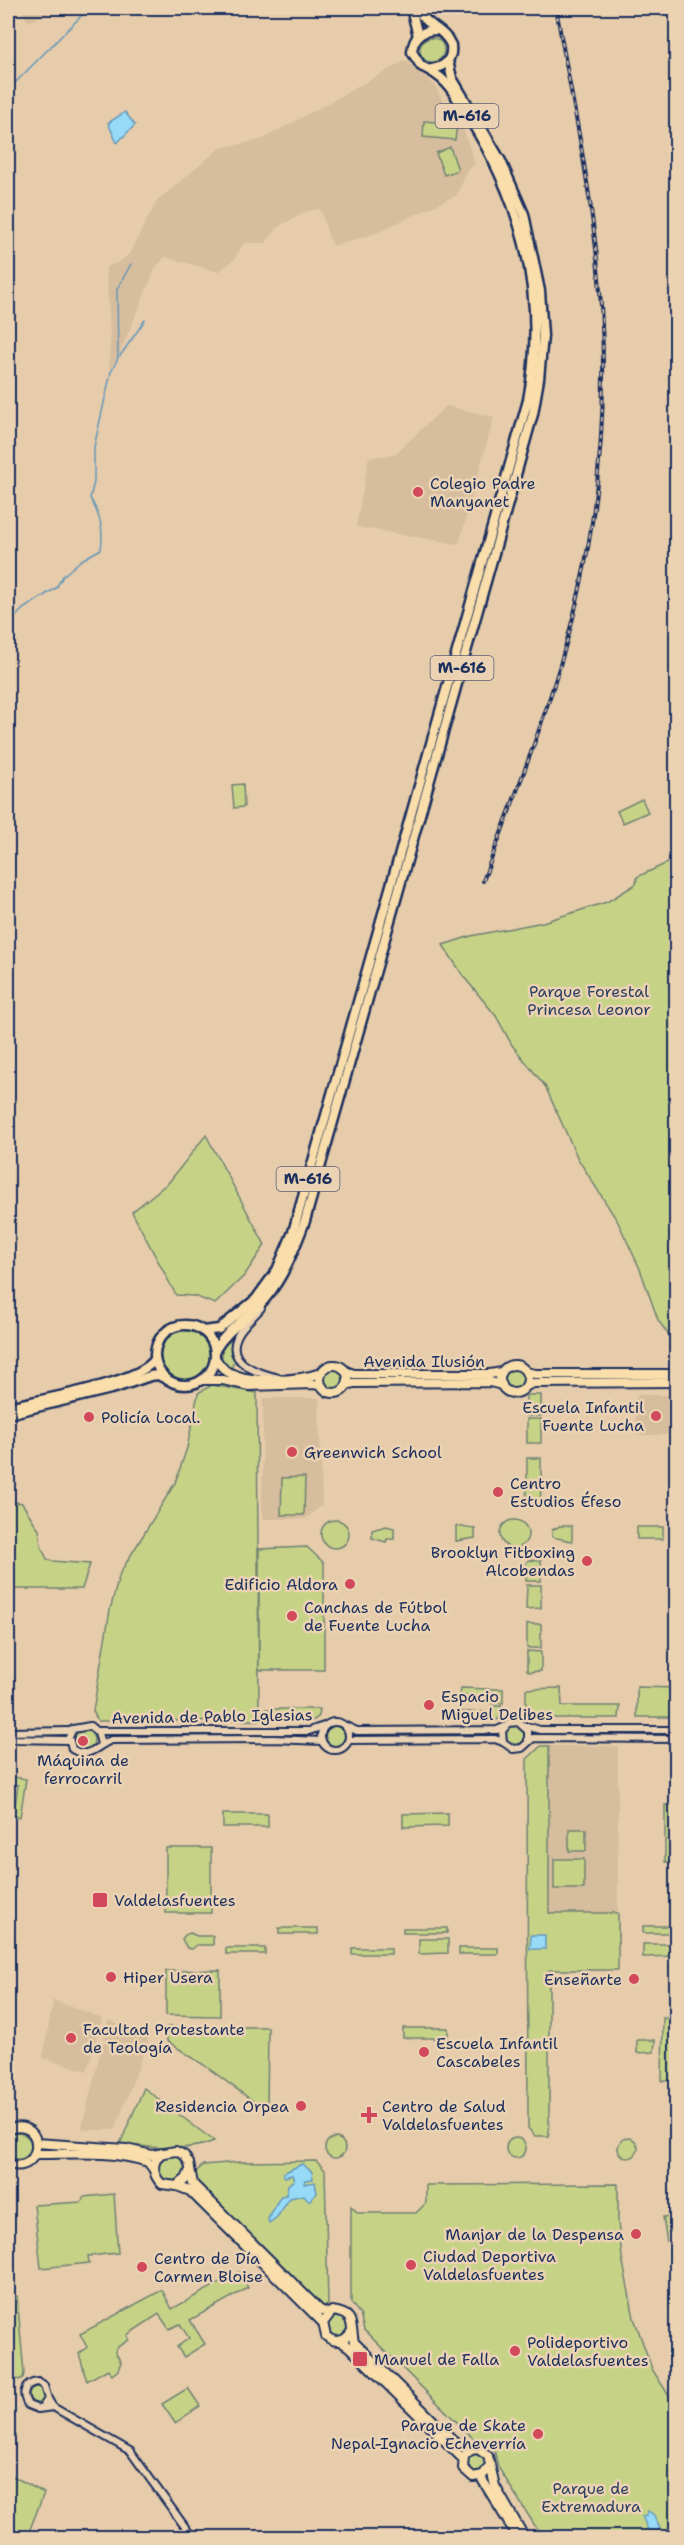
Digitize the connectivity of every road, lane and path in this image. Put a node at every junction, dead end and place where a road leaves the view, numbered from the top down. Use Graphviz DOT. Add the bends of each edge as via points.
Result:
graph roads {
  1 [pos="411,8"];
  2 [pos="418,8"];
  3 [pos="436,30"];
  4 [pos="418,36"];
  5 [pos="448,61"];
  6 [pos="432,69"];
  7 [pos="280,1280"];
  8 [pos="203,1331"];
  9 [pos="215,1354"];
  10 [pos="155,1359"];
  11 [pos="345,1371"];
  12 [pos="502,1372"];
  13 [pos="526,1372"];
  14 [pos="321,1373"];
  15 [pos="676,1374"];
  16 [pos="281,1378"];
  17 [pos="167,1379"];
  18 [pos="202,1380"];
  19 [pos="676,1382"];
  20 [pos="347,1384"];
  21 [pos="502,1385"];
  22 [pos="321,1386"];
  23 [pos="526,1386"];
  24 [pos="8,1407"];
  25 [pos="8,1414"];
  26 [pos="327,1725"];
  27 [pos="346,1726"];
  28 [pos="526,1726"];
  29 [pos="505,1727"];
  30 [pos="676,1730"];
  31 [pos="71,1731"];
  32 [pos="96,1731"];
  33 [pos="8,1732"];
  34 [pos="8,1739"];
  35 [pos="676,1739"];
  36 [pos="68,1740"];
  37 [pos="349,1740"];
  38 [pos="322,1741"];
  39 [pos="503,1742"];
  40 [pos="528,1742"];
  41 [pos="101,1744"];
  42 [pos="8,2128"];
  43 [pos="36,2143"];
  44 [pos="164,2152"];
  45 [pos="35,2154"];
  46 [pos="8,2163"];
  47 [pos="154,2170"];
  48 [pos="190,2171"];
  49 [pos="177,2186"];
  50 [pos="330,2314"];
  51 [pos="323,2323"];
  52 [pos="351,2332"];
  53 [pos="340,2341"];
  54 [pos="48,2399"];
  55 [pos="53,2407"];
  56 [pos="42,2408"];
  57 [pos="471,2450"];
  58 [pos="463,2459"];
  59 [pos="489,2467"];
  60 [pos="480,2476"];
  61 [pos="194,2538"];
  62 [pos="518,2538"];
  63 [pos="525,2538"];
  1 -- 4 [label="highway, M-616"];
  2 -- 3 [label="highway, M-616"];
  3 -- 4 [label="highway"];
  3 -- 5 [label="highway, M-616" via="451,45"];
  4 -- 6 [label="highway, M-616" via="412,46 414,58 421,66"];
  5 -- 6 [label="highway"];
  5 -- 7 [label="highway, M-616" via="452,78 501,160 524,214 540,291 543,336 539,379 533,414 304,1221"];
  6 -- 8 [label="highway, M-616" via="444,78 480,135 518,217 529,273 534,369 293,1232 277,1270 256,1299 219,1329"];
  7 -- 9 [label="highway, M-616" via="222,1338"];
  7 -- 16 [label="street" via="273,1295 237,1335 235,1343 238,1357 249,1368"];
  8 -- 9 [label="highway" via="209,1336"];
  8 -- 10 [label="highway, M-616" via="184,1325 166,1332 159,1339"];
  9 -- 16 [label="main road" via="222,1368 236,1376"];
  9 -- 18 [label="highway, M-616" via="209,1374"];
  10 -- 17 [label="highway"];
  10 -- 24 [label="highway" via="152,1365 118,1381"];
  11 -- 12 [label="main road, Avenida Ilusión"];
  11 -- 14 [label="main road" via="335,1365"];
  11 -- 20 [label="main road"];
  12 -- 13 [label="main road" via="516,1365"];
  12 -- 21 [label="main road"];
  13 -- 15 [label="main road"];
  13 -- 23 [label="main road"];
  14 -- 16 [label="main road"];
  14 -- 22 [label="main road"];
  17 -- 18 [label="highway" via="182,1385"];
  17 -- 25 [label="highway" via="150,1376"];
  18 -- 22 [label="main road" via="249,1386"];
  19 -- 23 [label="main road"];
  20 -- 21 [label="main road, Avenida Ilusión"];
  20 -- 22 [label="main road" via="334,1393"];
  21 -- 23 [label="main road" via="514,1393"];
  26 -- 27 [label="street" via="338,1722"];
  26 -- 32 [label="street, Avenida de Pablo Iglesias" via="309,1731"];
  26 -- 38 [label="street"];
  27 -- 29 [label="street" via="357,1731 497,1731"];
  27 -- 37 [label="street"];
  28 -- 29 [label="street" via="513,1722"];
  28 -- 30 [label="street" via="540,1730"];
  28 -- 40 [label="street"];
  29 -- 39 [label="street"];
  31 -- 32 [label="street" via="86,1726"];
  31 -- 33 [label="street"];
  31 -- 36 [label="street"];
  32 -- 41 [label="street"];
  34 -- 36 [label="street"];
  35 -- 40 [label="street" via="533,1738"];
  36 -- 41 [label="street" via="72,1749 84,1754"];
  37 -- 38 [label="street" via="344,1747 334,1750"];
  37 -- 39 [label="street"];
  38 -- 41 [label="street, Avenida de Pablo Iglesias" via="111,1740"];
  39 -- 40 [label="street" via="513,1749"];
  42 -- 43 [label="main road" via="24,2127"];
  43 -- 44 [label="main road"];
  43 -- 45 [label="main road"];
  44 -- 47 [label="main road" via="156,2160"];
  44 -- 48 [label="main road" via="184,2155"];
  45 -- 46 [label="main road" via="24,2164"];
  45 -- 47 [label="main road" via="130,2156 148,2162"];
  47 -- 49 [label="main road" via="162,2184"];
  48 -- 49 [label="main road"];
  48 -- 50 [label="main road" via="193,2184 320,2310"];
  49 -- 51 [label="main road" via="190,2191"];
  50 -- 51 [label="main road"];
  50 -- 52 [label="main road" via="332,2311 347,2315 352,2322"];
  51 -- 53 [label="main road" via="326,2336"];
  52 -- 53 [label="main road"];
  52 -- 57 [label="main road" via="354,2342 459,2446"];
  53 -- 58 [label="main road"];
  54 -- 55 [label="street"];
  54 -- 56 [label="street"];
  54 -- 56 [label="street" via="42,2384 35,2382 26,2388 28,2405"];
  55 -- 56 [label="street"];
  55 -- 61 [label="street" via="130,2451"];
  57 -- 58 [label="main road"];
  57 -- 59 [label="main road" via="485,2452"];
  58 -- 60 [label="main road" via="466,2472"];
  59 -- 60 [label="main road"];
  59 -- 63 [label="main road" via="495,2486"];
  60 -- 62 [label="main road"];
}
